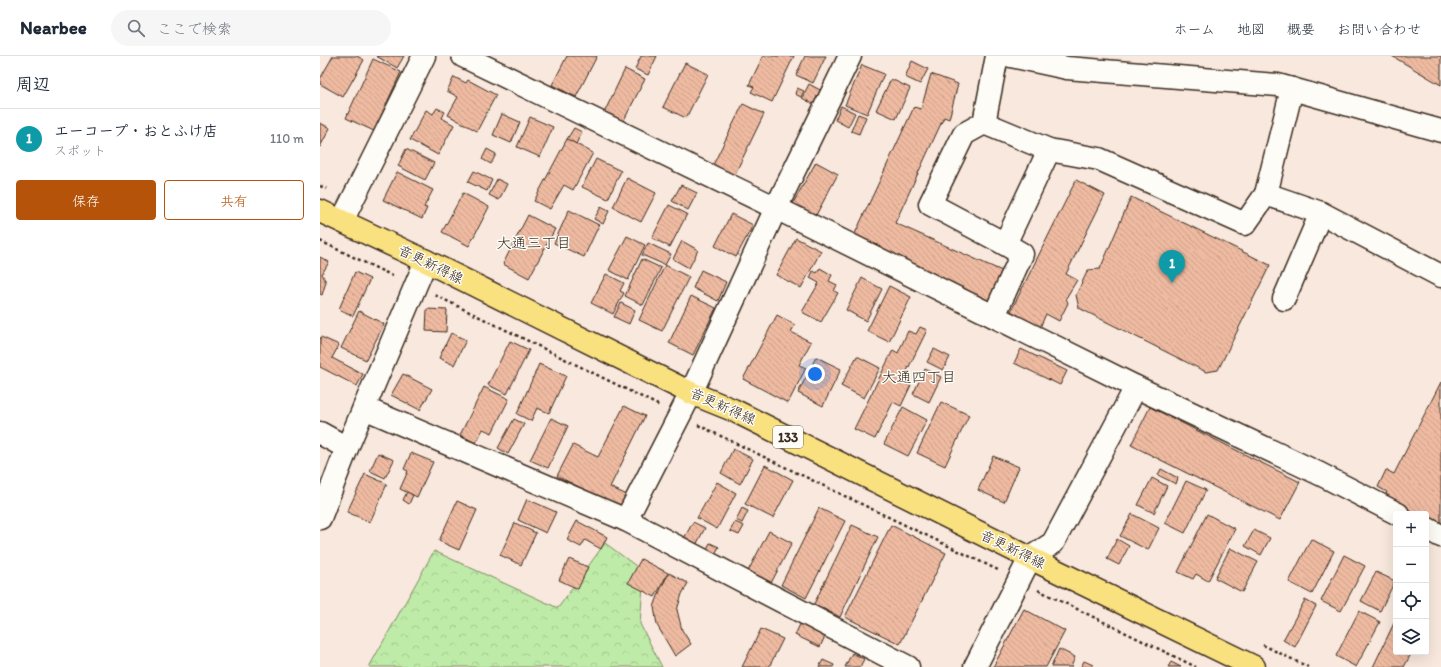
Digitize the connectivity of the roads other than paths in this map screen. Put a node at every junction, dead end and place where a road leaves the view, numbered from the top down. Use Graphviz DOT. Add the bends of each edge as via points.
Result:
graph roads {
  1 [pos="424,56"];
  2 [pos="463,56"];
  3 [pos="850,56"];
  4 [pos="998,56"];
  5 [pos="1011,56"];
  6 [pos="1292,89"];
  7 [pos="984,123"];
  8 [pos="1441,131"];
  9 [pos="1049,150"];
  10 [pos="1266,194"];
  11 [pos="776,208"];
  12 [pos="320,211"];
  13 [pos="1321,213"];
  14 [pos="342,221"];
  15 [pos="1005,244"];
  16 [pos="426,261"];
  17 [pos="1441,276"];
  18 [pos="1284,299"];
  19 [pos="994,316"];
  20 [pos="1136,387"];
  21 [pos="691,393"];
  22 [pos="364,408"];
  23 [pos="320,433"];
  24 [pos="347,448"];
  25 [pos="1393,511"];
  26 [pos="320,518"];
  27 [pos="626,520"];
  28 [pos="1429,530"];
  29 [pos="1441,536"];
  30 [pos="1030,558"];
  31 [pos="908,667"];
  32 [pos="975,667"];
  33 [pos="1254,667"];
  1 -- 14 [label="street"];
  2 -- 11 [label="street"];
  3 -- 11 [label="street"];
  4 -- 7 [label="street"];
  5 -- 6 [label="street" via="1067,68 1278,85"];
  6 -- 8 [label="street"];
  6 -- 10 [label="street"];
  7 -- 9 [label="street"];
  7 -- 15 [label="street" via="964,134 930,204"];
  9 -- 10 [label="street" via="1099,159 1245,224"];
  9 -- 15 [label="street"];
  10 -- 13 [label="street"];
  11 -- 19 [label="street"];
  11 -- 21 [label="street"];
  12 -- 14 [label="main road, 音更新得線 / 133"];
  13 -- 17 [label="street"];
  13 -- 18 [label="street"];
  14 -- 16 [label="main road, 音更新得線 / 133"];
  15 -- 19 [label="street" via="1022,254"];
  16 -- 21 [label="main road, 音更新得線 / 133"];
  16 -- 22 [label="street"];
  19 -- 20 [label="street"];
  20 -- 25 [label="street"];
  20 -- 30 [label="street" via="1053,543"];
  21 -- 27 [label="street"];
  21 -- 30 [label="main road, 音更新得線 / 133" via="741,413"];
  22 -- 24 [label="street"];
  22 -- 27 [label="street"];
  23 -- 24 [label="street"];
  24 -- 26 [label="street"];
  27 -- 31 [label="street"];
  28 -- 29 [label="street"];
  30 -- 32 [label="street"];
  30 -- 33 [label="main road, 音更新得線 / 133"];
}
